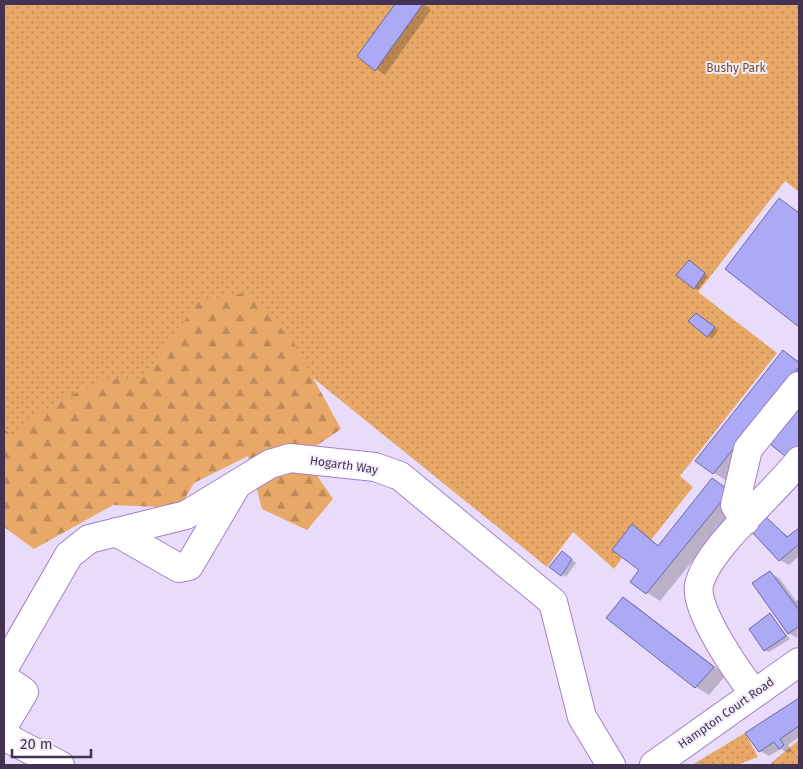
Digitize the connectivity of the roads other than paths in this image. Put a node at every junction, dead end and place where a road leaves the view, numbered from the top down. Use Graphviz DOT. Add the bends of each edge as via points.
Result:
graph roads {
  1 [pos="799,386"];
  2 [pos="799,461"];
  3 [pos="236,487"];
  4 [pos="745,521"];
  5 [pos="116,532"];
  6 [pos="799,662"];
  7 [pos="4,668"];
  8 [pos="4,678"];
  9 [pos="754,692"];
  10 [pos="4,726"];
  11 [pos="60,765"];
  12 [pos="611,765"];
  13 [pos="654,765"];
  1 -- 4 [label="main road" via="748,449 735,505"];
  2 -- 4 [label="main road"];
  3 -- 5 [label="main road, Hogarth Way" via="186,515"];
  3 -- 5 [label="main road" via="189,566 179,568"];
  3 -- 12 [label="main road, Hogarth Way" via="270,464 290,458 375,467 400,476 553,602 582,717"];
  4 -- 9 [label="main road" via="712,557 699,587 706,616 732,666"];
  5 -- 7 [label="main road, Hogarth Way" via="89,539 69,555"];
  6 -- 9 [label="main road, Hampton Court Road"];
  8 -- 10 [label="main road" via="24,692"];
  9 -- 13 [label="main road, Hampton Court Road"];
  10 -- 11 [label="main road" via="8,738"];
}
